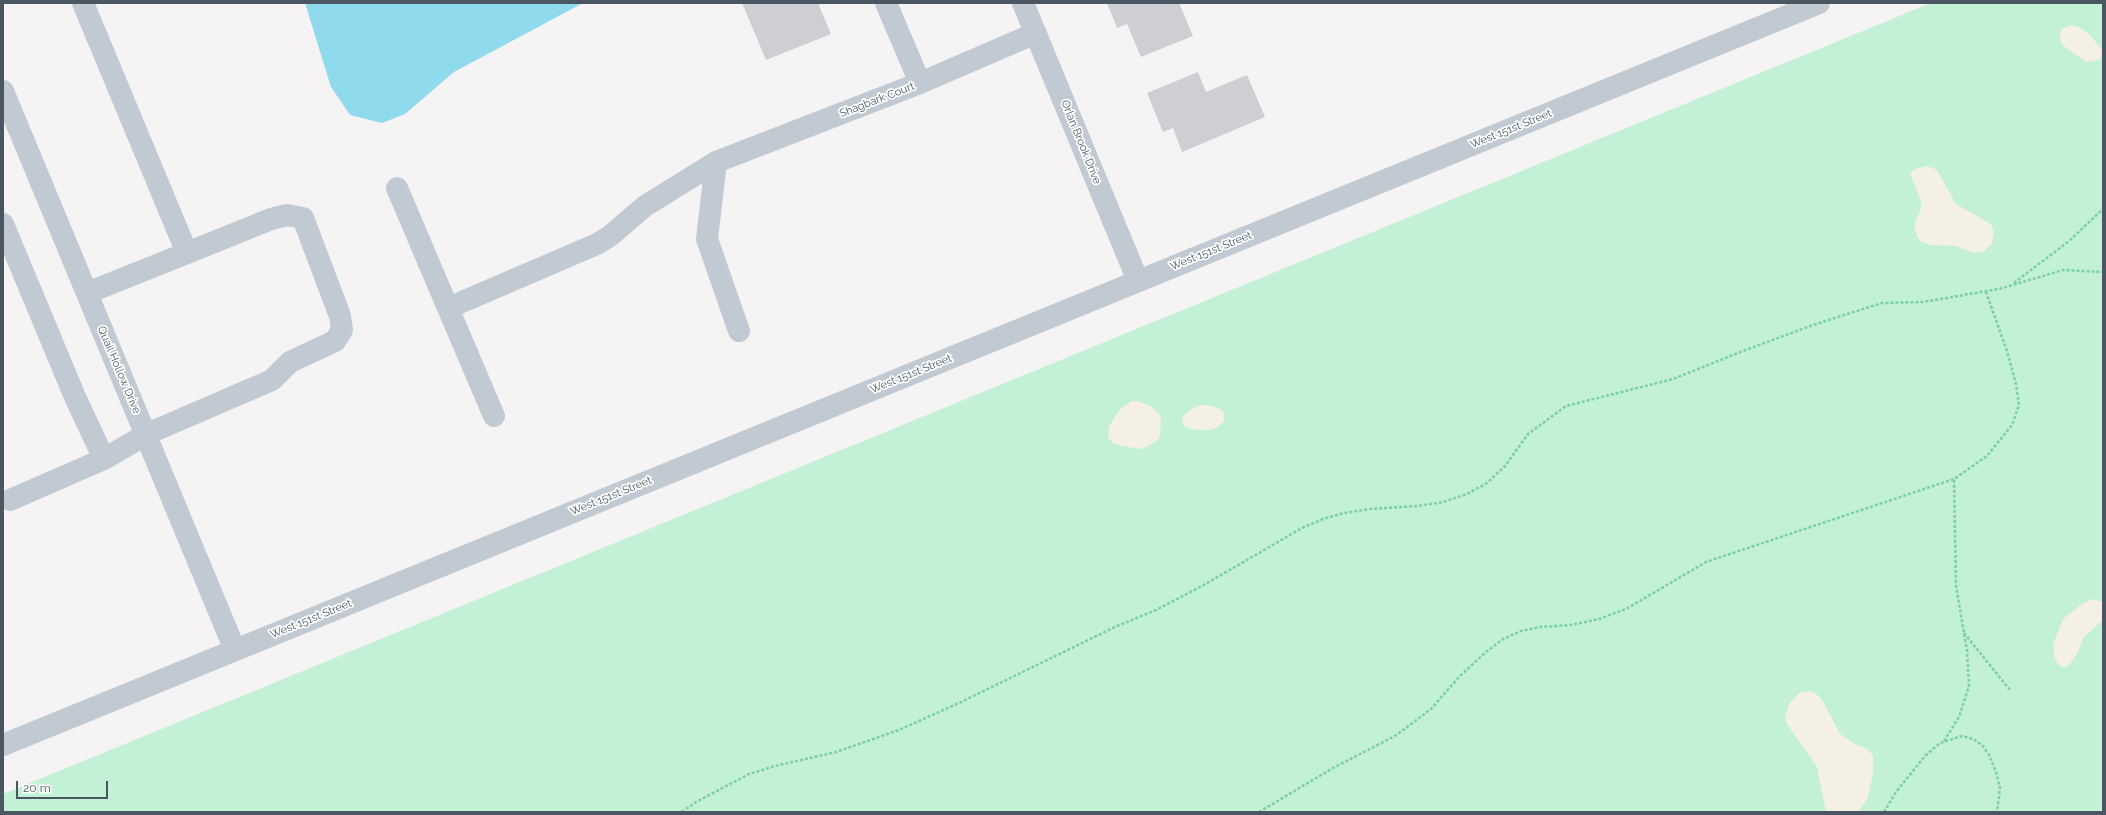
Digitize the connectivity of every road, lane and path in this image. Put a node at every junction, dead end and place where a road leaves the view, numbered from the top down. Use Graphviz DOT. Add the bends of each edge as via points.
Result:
graph roads {
  1 [pos="84,3"];
  2 [pos="886,3"];
  3 [pos="1023,3"];
  4 [pos="1820,3"];
  5 [pos="1036,33"];
  6 [pos="920,83"];
  7 [pos="3,91"];
  8 [pos="716,162"];
  9 [pos="397,188"];
  10 [pos="2103,210"];
  11 [pos="3,224"];
  12 [pos="187,253"];
  13 [pos="2103,272"];
  14 [pos="1138,281"];
  15 [pos="2013,285"];
  16 [pos="1986,292"];
  17 [pos="87,293"];
  18 [pos="448,308"];
  19 [pos="739,331"];
  20 [pos="494,416"];
  21 [pos="147,434"];
  22 [pos="104,459"];
  23 [pos="1954,479"];
  24 [pos="10,500"];
  25 [pos="1964,632"];
  26 [pos="235,650"];
  27 [pos="2010,690"];
  28 [pos="1944,741"];
  29 [pos="3,745"];
  30 [pos="682,812"];
  31 [pos="1259,812"];
  32 [pos="1884,812"];
  33 [pos="1997,812"];
  1 -- 12 [label="street"];
  2 -- 6 [label="street"];
  3 -- 5 [label="street, Orlan Brook Drive"];
  4 -- 14 [label="street, West 151st Street"];
  5 -- 6 [label="street, Shagbark Court"];
  5 -- 14 [label="street, Orlan Brook Drive"];
  6 -- 8 [label="street, Shagbark Court"];
  7 -- 17 [label="street, Quail Hollow Drive"];
  8 -- 18 [label="street, Shagbark Court" via="645,206 597,244"];
  8 -- 19 [label="street" via="707,239"];
  9 -- 18 [label="street"];
  10 -- 15 [label="path" via="2069,241"];
  11 -- 22 [label="street" via="75,397"];
  12 -- 17 [label="street"];
  12 -- 21 [label="street" via="271,219 287,215 303,218 340,316 342,330 334,341 290,362 272,380"];
  13 -- 15 [label="path" via="2063,270"];
  14 -- 26 [label="street, West 151st Street"];
  15 -- 16 [label="path"];
  16 -- 23 [label="path" via="2008,352 2019,405 2012,425 1987,456"];
  16 -- 30 [label="path" via="1923,302 1882,304 1813,325 1673,380 1566,406 1528,434 1505,466 1487,483 1467,494 1443,502 1344,513 1316,522 1156,610 1117,626 960,703 899,730 836,752 749,774 702,798"];
  17 -- 21 [label="street, Quail Hollow Drive"];
  18 -- 20 [label="street"];
  21 -- 22 [label="street"];
  21 -- 26 [label="street, Quail Hollow Drive"];
  22 -- 24 [label="street"];
  23 -- 25 [label="path" via="1956,586"];
  23 -- 31 [label="path" via="1706,562 1626,609 1599,619 1571,625 1540,627 1521,631 1503,639 1459,677 1431,709 1395,736 1333,768"];
  25 -- 27 [label="path"];
  25 -- 28 [label="path" via="1969,686 1959,716"];
  26 -- 29 [label="street, West 151st Street"];
  28 -- 32 [label="path" via="1925,756 1896,792"];
  28 -- 33 [label="path" via="1962,736 1982,745 1996,772 2000,788"];
}
